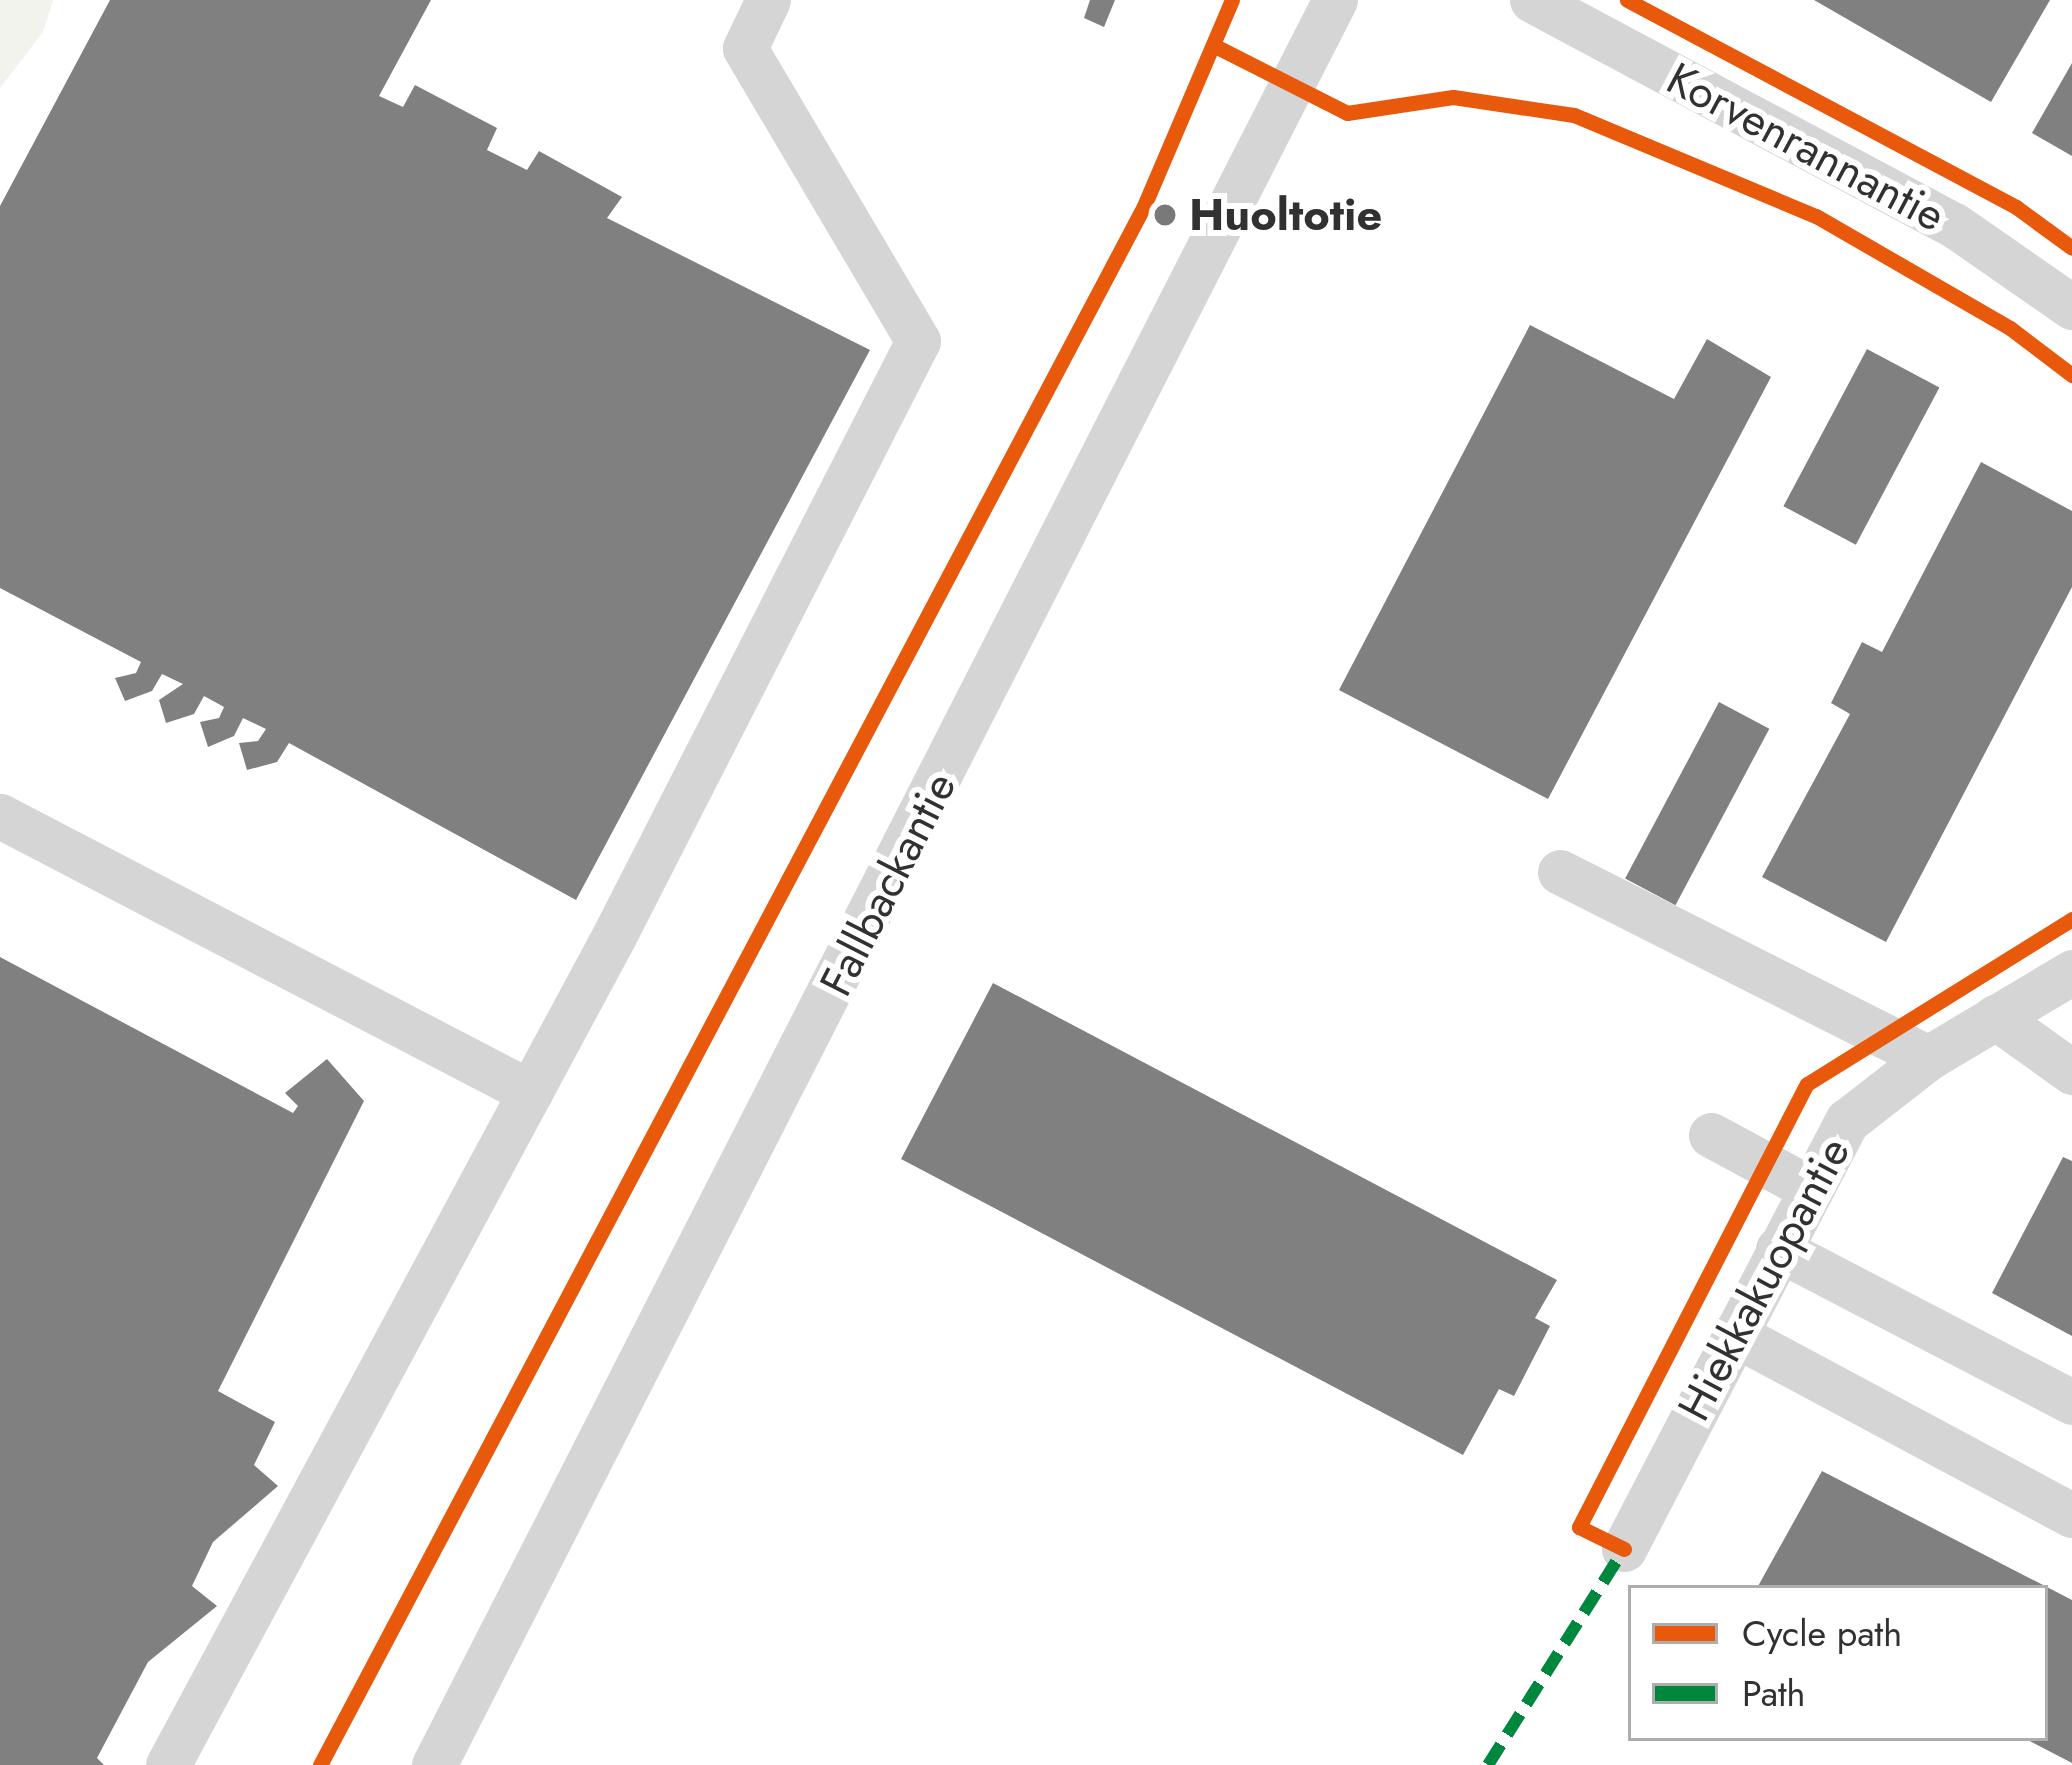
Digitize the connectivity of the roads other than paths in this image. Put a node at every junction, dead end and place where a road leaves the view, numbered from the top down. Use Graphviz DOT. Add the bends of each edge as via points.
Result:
graph roads {
  1 [pos="768,0"];
  2 [pos="1335,0"];
  3 [pos="1532,0"];
  4 [pos="2072,307"];
  5 [pos="0,816"];
  6 [pos="1560,872"];
  7 [pos="2072,972"];
  8 [pos="1995,1017"];
  9 [pos="1928,1058"];
  10 [pos="2072,1072"];
  11 [pos="530,1092"];
  12 [pos="1711,1136"];
  13 [pos="1811,1189"];
  14 [pos="1778,1249"];
  15 [pos="1733,1334"];
  16 [pos="2072,1402"];
  17 [pos="2072,1515"];
  18 [pos="1624,1550"];
  19 [pos="168,1765"];
  20 [pos="434,1765"];
  1 -- 11 [label="street" via="745,48 918,340"];
  2 -- 20 [label="street, Fallbackantie"];
  3 -- 4 [label="street, Korvenrannantie" via="1954,225"];
  5 -- 11 [label="street"];
  6 -- 9 [label="street"];
  7 -- 8 [label="street, Hiekkakuopantie"];
  8 -- 9 [label="street, Hiekkakuopantie"];
  8 -- 10 [label="street"];
  9 -- 13 [label="street, Hiekkakuopantie" via="1847,1121"];
  11 -- 19 [label="street"];
  12 -- 13 [label="street"];
  13 -- 14 [label="street, Hiekkakuopantie"];
  14 -- 15 [label="street, Hiekkakuopantie"];
  14 -- 16 [label="street"];
  15 -- 17 [label="street"];
  15 -- 18 [label="street, Hiekkakuopantie"];
}
